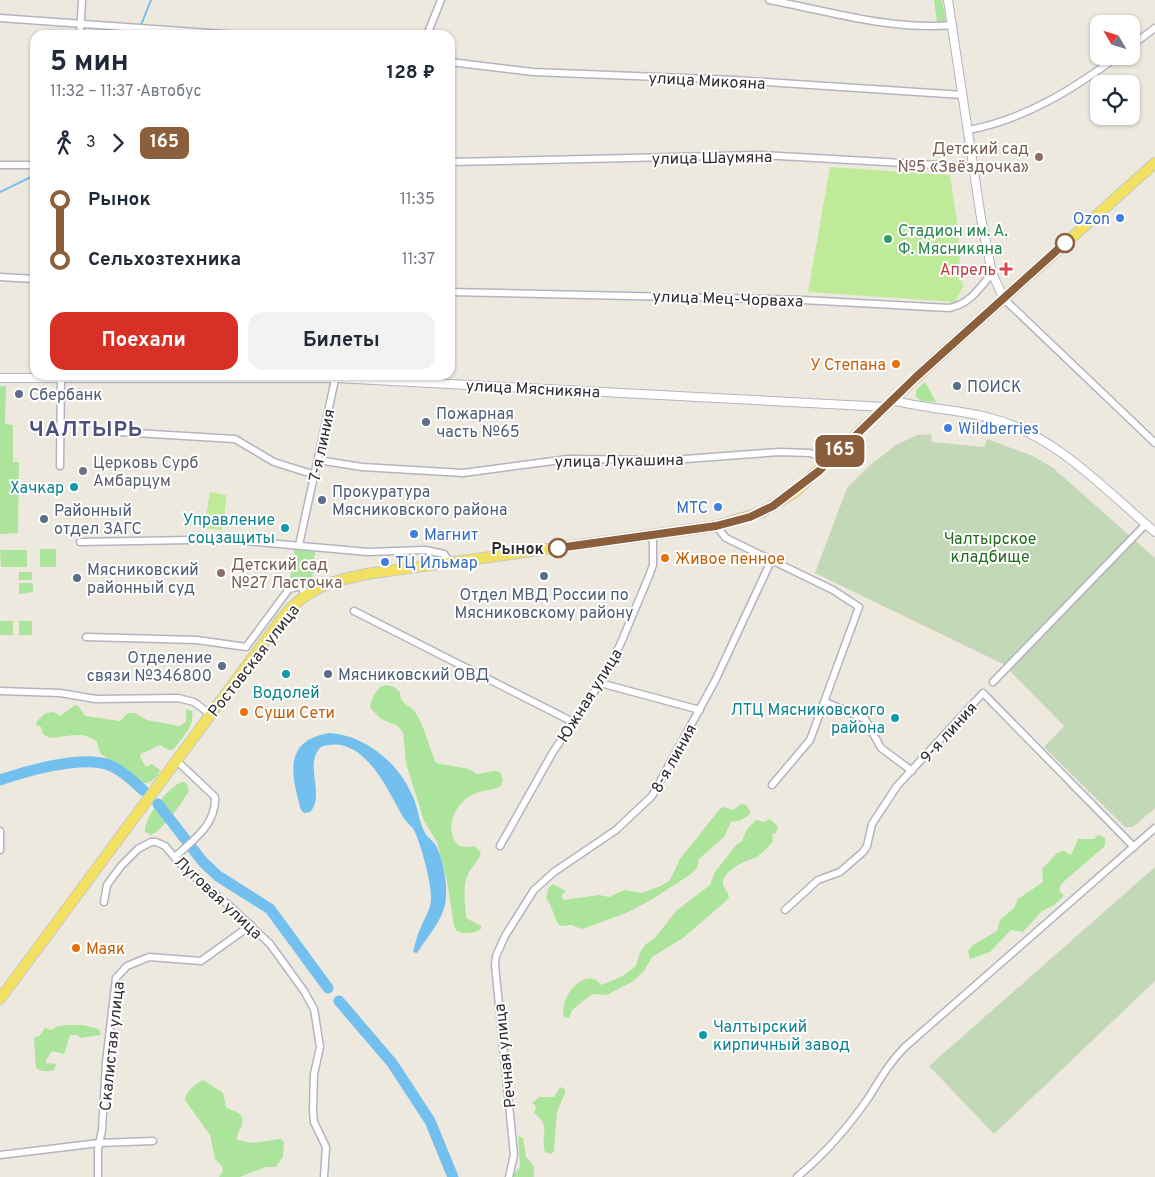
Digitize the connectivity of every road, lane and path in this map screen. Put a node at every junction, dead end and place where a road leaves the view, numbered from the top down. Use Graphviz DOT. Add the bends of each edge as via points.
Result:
graph roads {
  1 [pos="82,0"];
  2 [pos="442,0"];
  3 [pos="769,0"];
  4 [pos="948,0"];
  5 [pos="0,18"];
  6 [pos="81,24"];
  7 [pos="953,25"];
  8 [pos="1155,28"];
  9 [pos="80,30"];
  10 [pos="167,30"];
  11 [pos="429,30"];
  12 [pos="1140,39"];
  13 [pos="455,63"];
  14 [pos="1106,65"];
  15 [pos="963,95"];
  16 [pos="969,130"];
  17 [pos="455,162"];
  18 [pos="1155,163"];
  19 [pos="0,165"];
  20 [pos="30,165"];
  21 [pos="974,166"];
  22 [pos="992,273"];
  23 [pos="0,277"];
  24 [pos="30,279"];
  25 [pos="455,292"];
  26 [pos="1004,299"];
  27 [pos="30,377"];
  28 [pos="0,378"];
  29 [pos="61,380"];
  30 [pos="335,380"];
  31 [pos="397,380"];
  32 [pos="889,404"];
  33 [pos="102,431"];
  34 [pos="1155,443"];
  35 [pos="318,460"];
  36 [pos="827,463"];
  37 [pos="60,466"];
  38 [pos="315,475"];
  39 [pos="1146,524"];
  40 [pos="716,526"];
  41 [pos="1155,532"];
  42 [pos="653,535"];
  43 [pos="190,540"];
  44 [pos="245,541"];
  45 [pos="80,542"];
  46 [pos="299,545"];
  47 [pos="771,561"];
  48 [pos="450,562"];
  49 [pos="304,595"];
  50 [pos="354,611"];
  51 [pos="86,638"];
  52 [pos="993,682"];
  53 [pos="600,683"];
  54 [pos="0,691"];
  55 [pos="825,702"];
  56 [pos="700,710"];
  57 [pos="210,714"];
  58 [pos="573,722"];
  59 [pos="176,760"];
  60 [pos="912,771"];
  61 [pos="772,785"];
  62 [pos="1155,828"];
  63 [pos="0,831"];
  64 [pos="500,846"];
  65 [pos="1134,847"];
  66 [pos="0,850"];
  67 [pos="176,856"];
  68 [pos="104,902"];
  69 [pos="785,910"];
  70 [pos="251,925"];
  71 [pos="504,936"];
  72 [pos="0,999"];
  73 [pos="153,1141"];
  74 [pos="99,1143"];
  75 [pos="0,1155"];
  76 [pos="98,1177"];
  77 [pos="324,1177"];
  78 [pos="509,1177"];
  79 [pos="797,1177"];
  1 -- 6 [label="street"];
  2 -- 11 [label="street"];
  3 -- 7 [label="street" via="896,23"];
  4 -- 7 [label="street"];
  5 -- 6 [label="street"];
  6 -- 9 [label="street"];
  6 -- 10 [label="street"];
  7 -- 15 [label="street"];
  8 -- 12 [label="street"];
  13 -- 15 [label="street, улица Микояна" via="533,72 735,80"];
  14 -- 16 [label="street" via="1051,101 1007,120"];
  15 -- 16 [label="street"];
  16 -- 21 [label="street"];
  17 -- 21 [label="street, улица Шаумяна" via="761,155"];
  18 -- 26 [label="main road, Ростовская улица"];
  19 -- 20 [label="street"];
  21 -- 22 [label="street"];
  22 -- 25 [label="street, улица Мец-Чорваха" via="970,299 949,308 784,299"];
  22 -- 26 [label="street"];
  23 -- 24 [label="street"];
  26 -- 32 [label="main road, Ростовская улица"];
  26 -- 34 [label="street"];
  27 -- 28 [label="street, улица Мясникяна"];
  29 -- 37 [label="street"];
  30 -- 35 [label="street, 7-я линия"];
  31 -- 32 [label="street, улица Мясникяна"];
  32 -- 36 [label="main road, Ростовская улица"];
  32 -- 39 [label="street, улица Мясникяна" via="990,418 1021,429 1066,457"];
  33 -- 38 [label="street" via="235,439 274,462"];
  35 -- 36 [label="street, улица Лукашина" via="362,467 463,473 568,459 672,460 779,452 810,453"];
  35 -- 38 [label="street, 7-я линия"];
  36 -- 40 [label="main road, Ростовская улица" via="795,492 773,506 750,517"];
  38 -- 46 [label="street, 7-я линия"];
  39 -- 41 [label="street, улица Мясникяна"];
  39 -- 52 [label="street"];
  40 -- 42 [label="main road, Ростовская улица"];
  40 -- 47 [label="street" via="726,538"];
  42 -- 48 [label="main road, Ростовская улица"];
  42 -- 53 [label="street, Южная улица" via="653,565 647,583"];
  43 -- 45 [label="street"];
  44 -- 46 [label="street"];
  46 -- 48 [label="street" via="368,552 425,550 444,554"];
  47 -- 55 [label="street" via="833,590 859,607"];
  47 -- 56 [label="street, 8-я линия"];
  48 -- 49 [label="main road, Ростовская улица" via="352,577 326,584"];
  49 -- 51 [label="street" via="301,586 289,589 246,647 197,640"];
  49 -- 57 [label="main road, Ростовская улица" via="282,618"];
  50 -- 58 [label="street"];
  53 -- 56 [label="street"];
  53 -- 58 [label="street, Южная улица"];
  54 -- 57 [label="street" via="60,693 96,699 178,698 194,702"];
  55 -- 60 [label="street, 9-я линия" via="865,719 877,744"];
  55 -- 61 [label="street" via="810,740"];
  56 -- 71 [label="street, 8-я линия" via="661,784 645,805 616,830 542,882 525,900"];
  57 -- 59 [label="main road, Ростовская улица"];
  58 -- 64 [label="street, Южная улица" via="535,781"];
  59 -- 67 [label="street" via="215,797 212,817 200,834"];
  59 -- 72 [label="main road, Ростовская улица"];
  60 -- 65 [label="street, 9-я линия" via="984,693"];
  60 -- 69 [label="street, 9-я линия" via="896,786 875,818 863,852 840,872 818,880"];
  62 -- 65 [label="street"];
  63 -- 66 [label="street"];
  65 -- 79 [label="street" via="905,1047 841,1134"];
  67 -- 68 [label="street, Луговая улица" via="160,843 146,844 110,878"];
  67 -- 70 [label="street, Луговая улица" via="184,868"];
  70 -- 74 [label="street, Скалистая улица" via="201,961 149,957 134,962 119,973 115,981"];
  70 -- 77 [label="street, Луговая улица" via="270,944 314,1009 320,1047 314,1074 313,1112 316,1128 326,1147"];
  71 -- 78 [label="street, Речная улица" via="495,965 514,1155"];
  73 -- 74 [label="street"];
  74 -- 75 [label="street"];
  74 -- 76 [label="street, Скалистая улица"];
}
